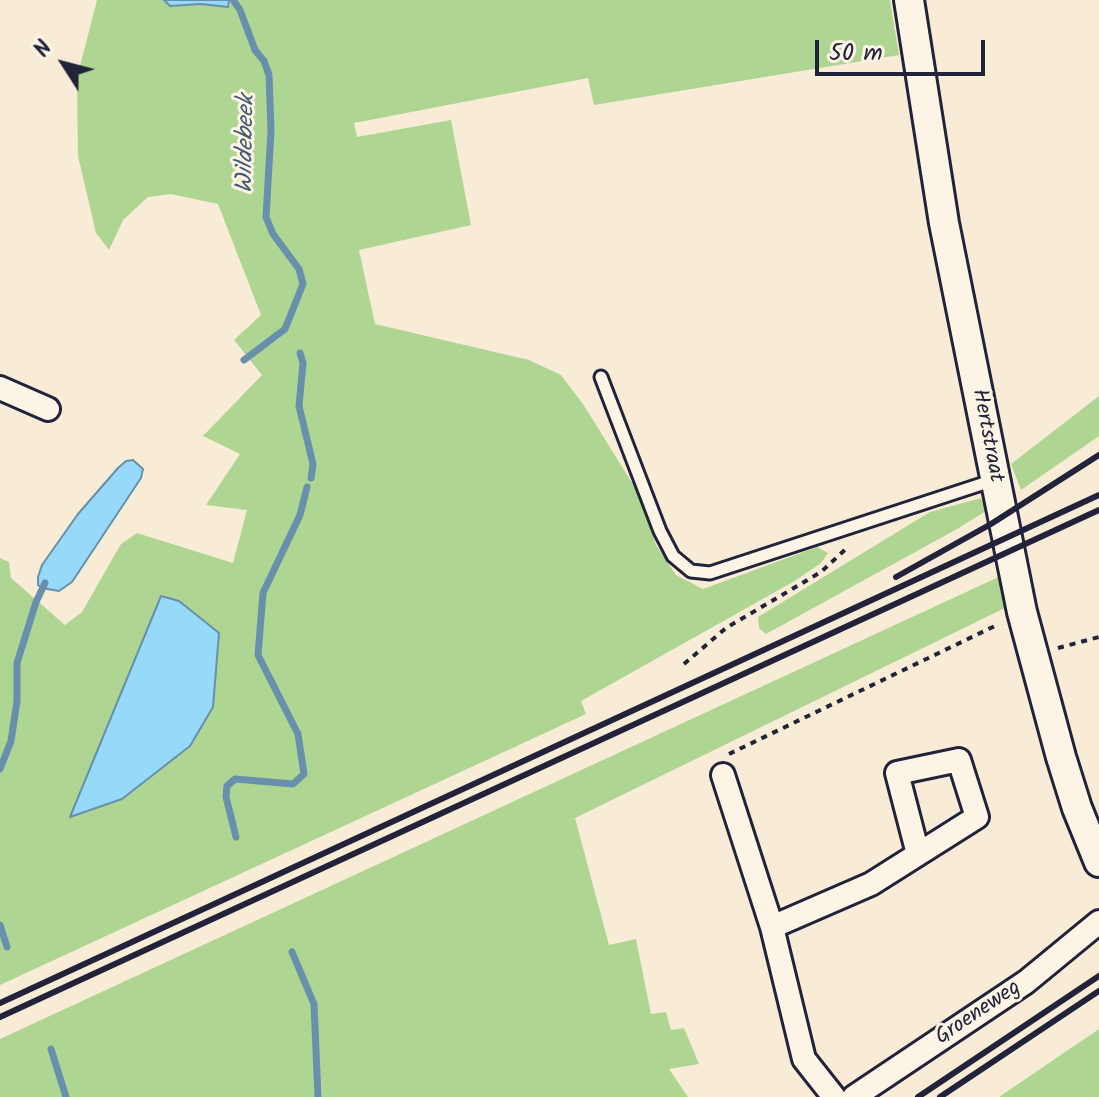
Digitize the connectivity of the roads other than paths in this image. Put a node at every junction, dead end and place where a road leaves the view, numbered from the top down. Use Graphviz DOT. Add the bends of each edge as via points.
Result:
graph roads {
  1 [pos="909,0"];
  2 [pos="601,377"];
  3 [pos="0,388"];
  4 [pos="48,409"];
  5 [pos="994,480"];
  6 [pos="723,775"];
  7 [pos="918,854"];
  8 [pos="1099,862"];
  9 [pos="1099,922"];
  10 [pos="772,927"];
  11 [pos="834,1097"];
  12 [pos="854,1097"];
  1 -- 5 [label="street, Hertstraat" via="944,223"];
  2 -- 5 [label="lane" via="660,531 673,556 691,571 710,573"];
  3 -- 4 [label="street"];
  5 -- 8 [label="street, Hertstraat" via="1033,654 1065,770"];
  6 -- 10 [label="street"];
  7 -- 7 [label="street" via="977,817 959,760 897,773"];
  7 -- 10 [label="street" via="871,884"];
  9 -- 12 [label="street, Groeneweg" via="1026,982"];
  10 -- 11 [label="street" via="804,1059"];
}
